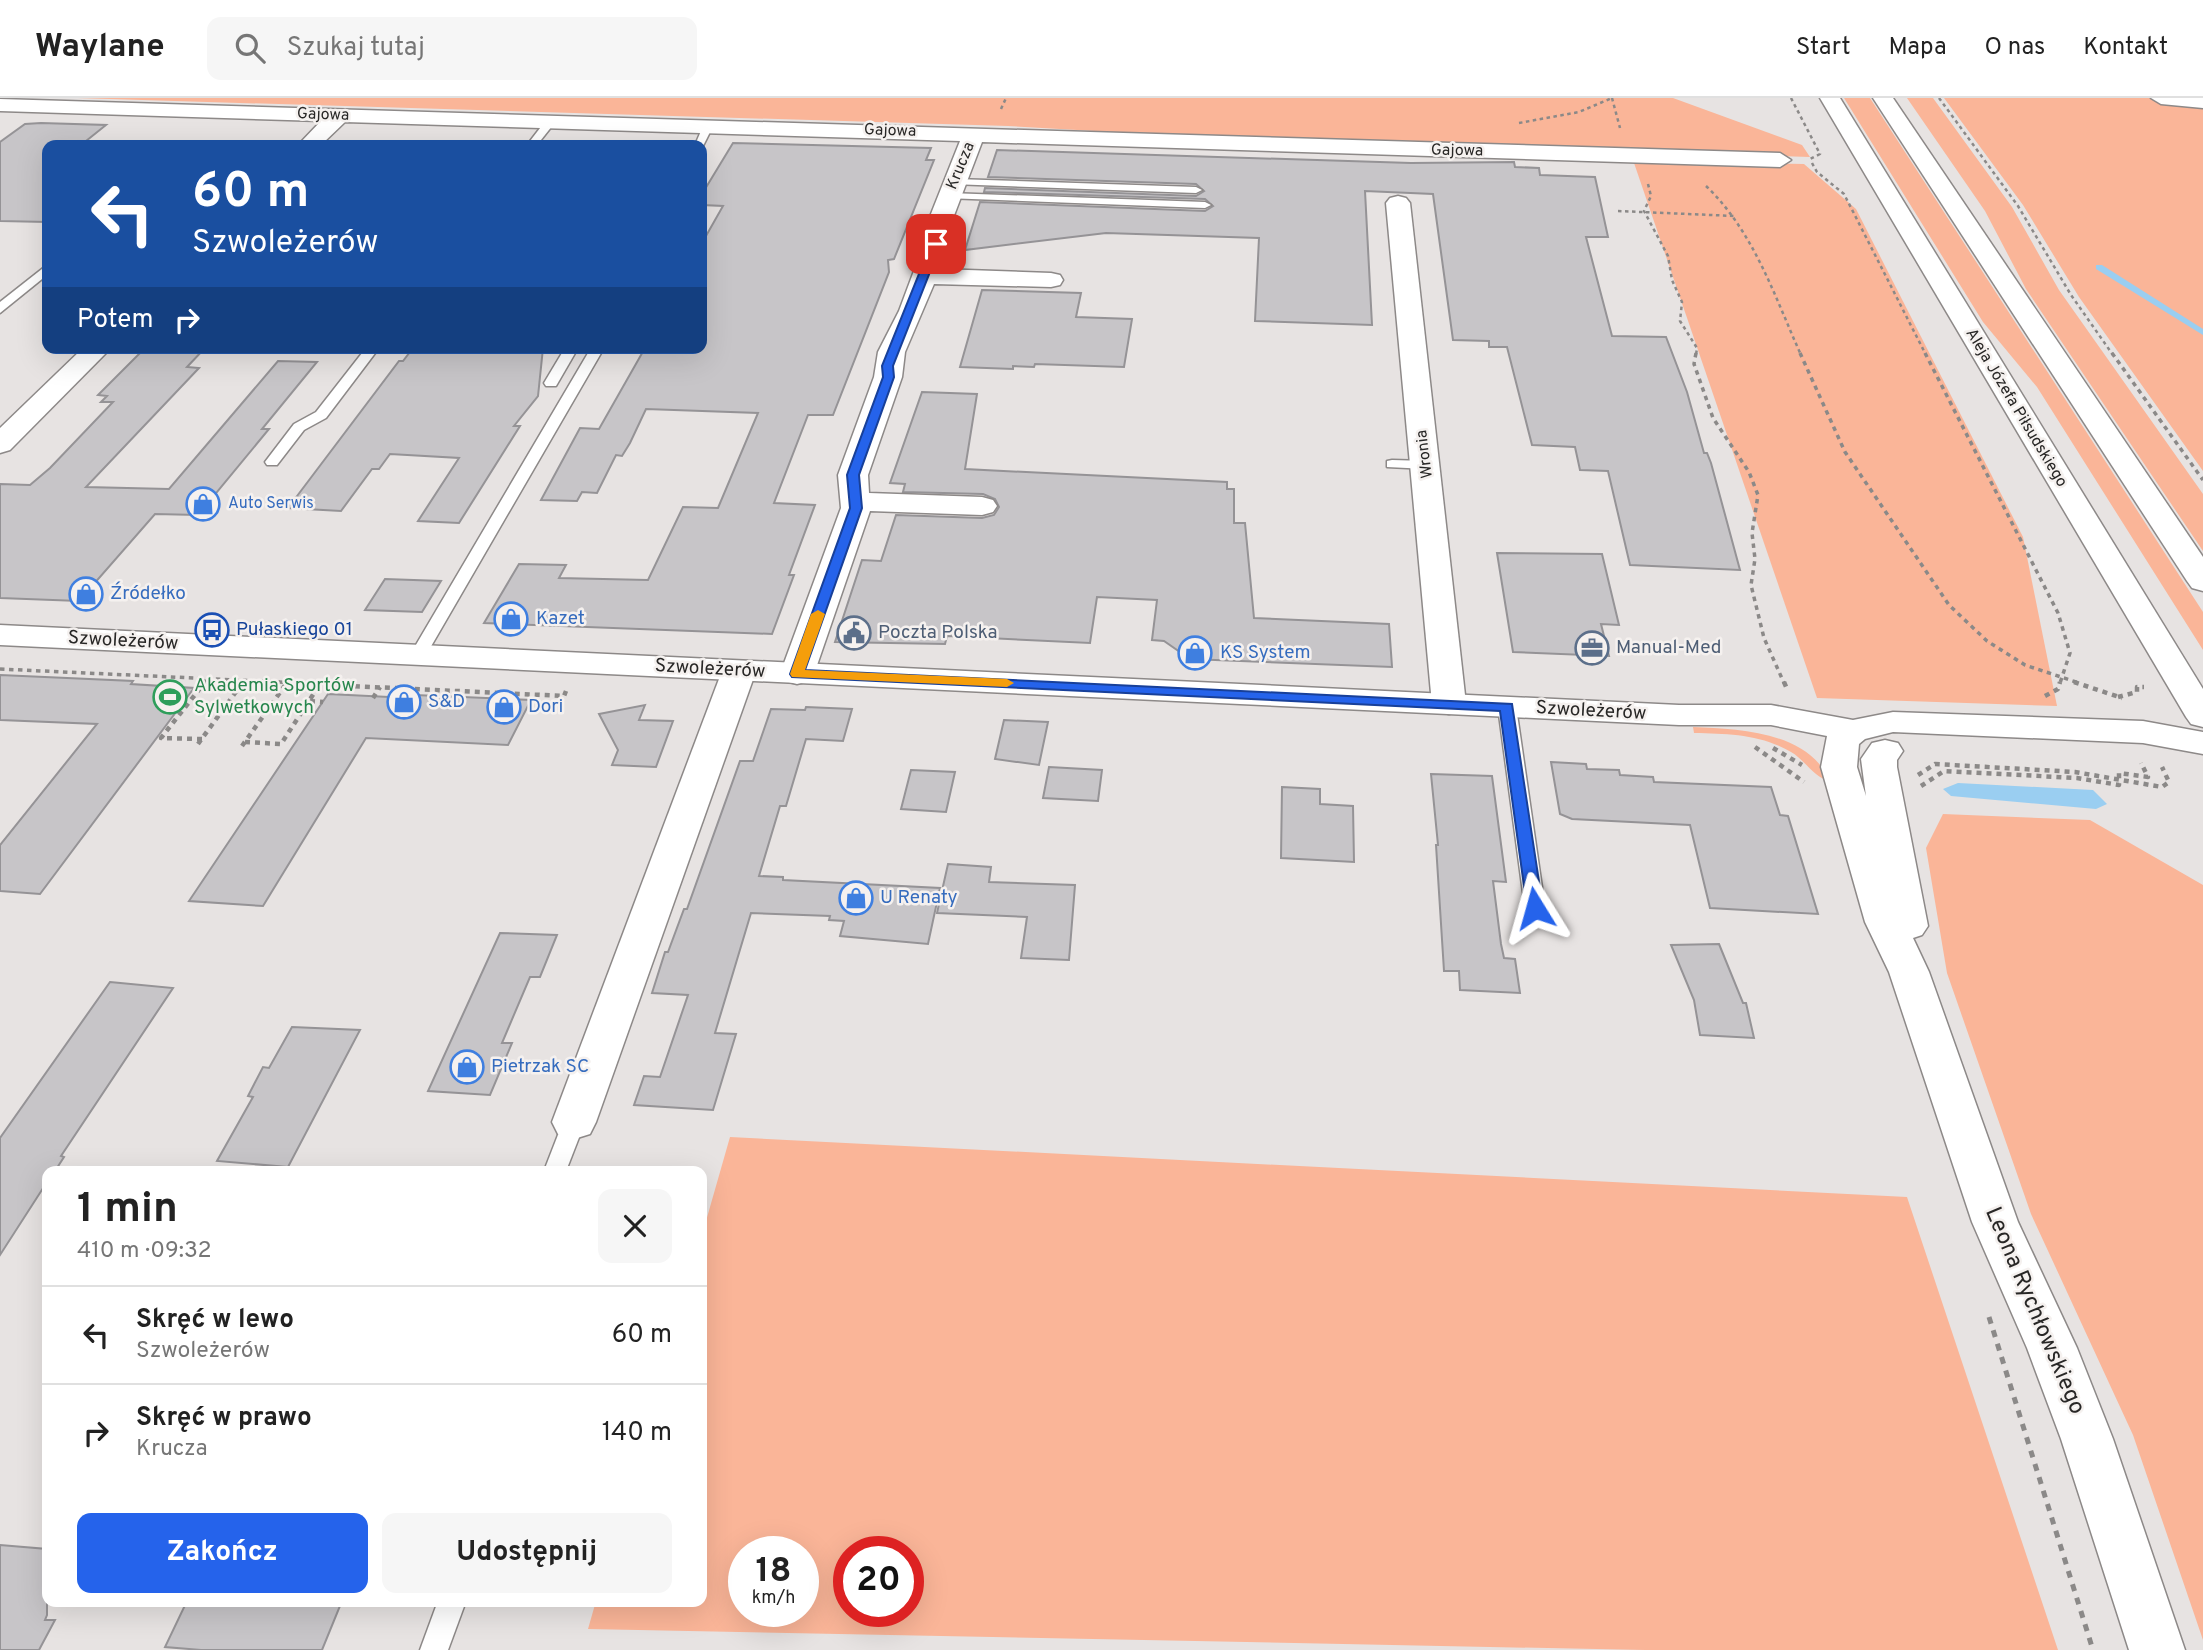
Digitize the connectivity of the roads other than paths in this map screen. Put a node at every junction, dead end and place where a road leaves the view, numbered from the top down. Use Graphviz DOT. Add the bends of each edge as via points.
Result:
graph roads {
  1 [pos="1830,98"];
  2 [pos="1884,98"];
  3 [pos="2161,98"];
  4 [pos="2203,102"];
  5 [pos="0,105"];
  6 [pos="340,115"];
  7 [pos="551,121"];
  8 [pos="716,133"];
  9 [pos="974,134"];
  10 [pos="314,140"];
  11 [pos="536,140"];
  12 [pos="1780,160"];
  13 [pos="952,189"];
  14 [pos="1196,190"];
  15 [pos="1398,203"];
  16 [pos="1205,205"];
  17 [pos="42,273"];
  18 [pos="924,276"];
  19 [pos="1051,280"];
  20 [pos="0,309"];
  21 [pos="92,354"];
  22 [pos="369,354"];
  23 [pos="568,354"];
  24 [pos="594,354"];
  25 [pos="551,383"];
  26 [pos="0,444"];
  27 [pos="272,461"];
  28 [pos="1392,464"];
  29 [pos="1427,466"];
  30 [pos="855,501"];
  31 [pos="982,506"];
  32 [pos="2203,581"];
  33 [pos="0,635"];
  34 [pos="418,655"];
  35 [pos="739,671"];
  36 [pos="797,674"];
  37 [pos="1449,704"];
  38 [pos="1507,707"];
  39 [pos="1712,708"];
  40 [pos="2203,717"];
  41 [pos="2131,730"];
  42 [pos="1846,741"];
  43 [pos="2203,743"];
  44 [pos="2203,749"];
  45 [pos="1885,751"];
  46 [pos="1535,908"];
  47 [pos="1909,972"];
  48 [pos="574,1122"];
  49 [pos="557,1166"];
  50 [pos="450,1607"];
  51 [pos="434,1650"];
  52 [pos="2157,1650"];
  1 -- 40 [label="street, Aleja Józefa Piłsudskiego"];
  2 -- 32 [label="street"];
  3 -- 4 [label="street"];
  5 -- 6 [label="street, Gajowa"];
  6 -- 7 [label="street, Gajowa"];
  6 -- 10 [label="street"];
  7 -- 8 [label="street, Gajowa"];
  7 -- 11 [label="lane"];
  8 -- 9 [label="street, Gajowa"];
  9 -- 12 [label="street, Gajowa"];
  9 -- 13 [label="street, Krucza"];
  13 -- 14 [label="lane"];
  13 -- 16 [label="lane"];
  13 -- 18 [label="street, Krucza"];
  15 -- 29 [label="street, Wronia"];
  17 -- 20 [label="lane"];
  18 -- 19 [label="street"];
  18 -- 30 [label="street, Krucza" via="887,366 888,377 853,475"];
  21 -- 26 [label="street"];
  22 -- 27 [label="lane" via="323,419 299,427"];
  23 -- 25 [label="lane"];
  24 -- 34 [label="lane"];
  28 -- 29 [label="lane"];
  29 -- 37 [label="street, Wronia"];
  30 -- 31 [label="street"];
  30 -- 36 [label="street, Krucza"];
  33 -- 34 [label="street, Szwoleżerów"];
  34 -- 35 [label="street, Szwoleżerów"];
  35 -- 36 [label="street, Szwoleżerów"];
  35 -- 48 [label="street"];
  36 -- 37 [label="street, Szwoleżerów"];
  37 -- 38 [label="street, Szwoleżerów"];
  38 -- 39 [label="street, Szwoleżerów"];
  38 -- 46 [label="lane"];
  39 -- 42 [label="street, Szwoleżerów" via="1770,729"];
  39 -- 42 [label="street, Szwoleżerów" via="1796,718"];
  41 -- 42 [label="street, Szwoleżerów" via="1893,722"];
  41 -- 43 [label="street, Szwoleżerów"];
  41 -- 44 [label="street, Szwoleżerów" via="2162,758"];
  41 -- 45 [label="street, Szwoleżerów"];
  42 -- 45 [label="street, Szwoleżerów"];
  42 -- 47 [label="street, Leona Rychłowskiego" via="1839,767 1885,922"];
  45 -- 47 [label="street, Leona Rychłowskiego" via="1879,767 1909,928"];
  47 -- 52 [label="street, Leona Rychłowskiego" via="1995,1222 2087,1439"];
  48 -- 49 [label="lane"];
  50 -- 51 [label="lane"];
}
